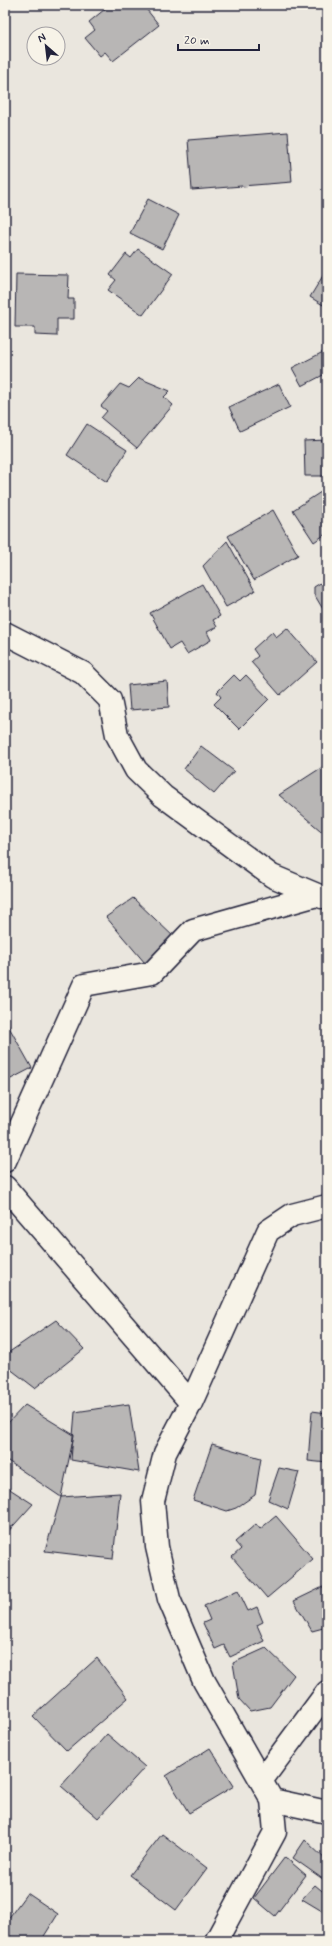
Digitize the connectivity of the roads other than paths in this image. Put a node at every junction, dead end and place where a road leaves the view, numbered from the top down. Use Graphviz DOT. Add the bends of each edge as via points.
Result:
graph roads {
  1 [pos="5,633"];
  2 [pos="322,897"];
  3 [pos="5,1161"];
  4 [pos="5,1187"];
  5 [pos="327,1206"];
  6 [pos="191,1403"];
  7 [pos="327,1692"];
  8 [pos="261,1781"];
  9 [pos="272,1800"];
  10 [pos="327,1812"];
  11 [pos="216,1941"];
  1 -- 2 [label="street" via="83,672 110,700 117,735 136,770 163,796 272,876"];
  2 -- 3 [label="street" via="193,930 152,973 84,985"];
  4 -- 6 [label="street"];
  5 -- 6 [label="street" via="292,1215 268,1231"];
  6 -- 8 [label="street" via="166,1453 153,1501 157,1546 169,1599 204,1681"];
  7 -- 8 [label="street"];
  8 -- 9 [label="street"];
  9 -- 10 [label="street"];
  9 -- 11 [label="street" via="275,1832"];
}
